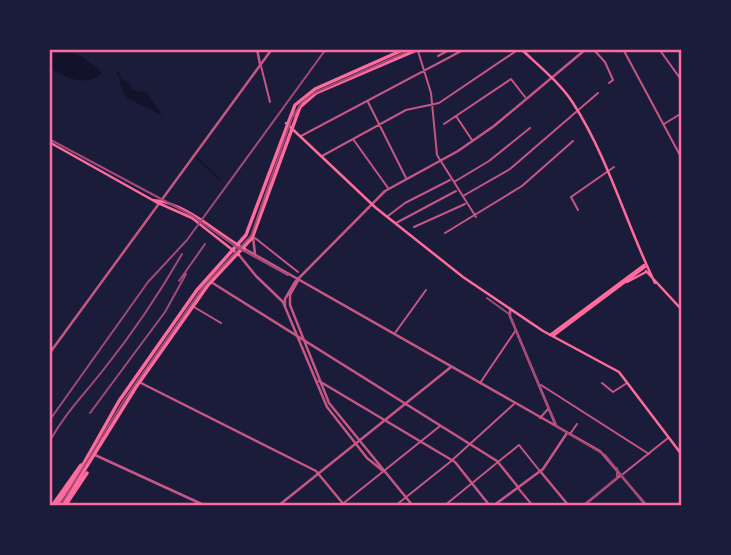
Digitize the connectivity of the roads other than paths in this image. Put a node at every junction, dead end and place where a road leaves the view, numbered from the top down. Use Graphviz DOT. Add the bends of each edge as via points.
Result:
graph roads {
  1 [pos="257,49"];
  2 [pos="272,49"];
  3 [pos="405,49"];
  4 [pos="418,49"];
  5 [pos="450,49"];
  6 [pos="465,49"];
  7 [pos="520,49"];
  8 [pos="586,49"];
  9 [pos="593,49"];
  10 [pos="622,49"];
  11 [pos="659,49"];
  12 [pos="438,56"];
  13 [pos="260,64"];
  14 [pos="426,70"];
  15 [pos="552,80"];
  16 [pos="682,81"];
  17 [pos="609,83"];
  18 [pos="598,93"];
  19 [pos="527,100"];
  20 [pos="270,102"];
  21 [pos="367,102"];
  22 [pos="433,104"];
  23 [pos="577,110"];
  24 [pos="682,113"];
  25 [pos="456,116"];
  26 [pos="286,124"];
  27 [pos="444,124"];
  28 [pos="378,125"];
  29 [pos="663,125"];
  30 [pos="292,126"];
  31 [pos="530,128"];
  32 [pos="300,135"];
  33 [pos="288,137"];
  34 [pos="352,138"];
  35 [pos="473,141"];
  36 [pos="573,141"];
  37 [pos="49,142"];
  38 [pos="321,157"];
  39 [pos="682,159"];
  40 [pos="439,160"];
  41 [pos="614,167"];
  42 [pos="608,171"];
  43 [pos="406,178"];
  44 [pos="451,181"];
  45 [pos="388,188"];
  46 [pos="457,191"];
  47 [pos="462,197"];
  48 [pos="375,199"];
  49 [pos="160,202"];
  50 [pos="370,204"];
  51 [pos="466,204"];
  52 [pos="376,208"];
  53 [pos="578,210"];
  54 [pos="387,216"];
  55 [pos="476,217"];
  56 [pos="200,222"];
  57 [pos="395,224"];
  58 [pos="414,227"];
  59 [pos="445,233"];
  60 [pos="253,236"];
  61 [pos="238,245"];
  62 [pos="245,248"];
  63 [pos="234,250"];
  64 [pos="255,254"];
  65 [pos="239,255"];
  66 [pos="645,266"];
  67 [pos="298,272"];
  68 [pos="646,272"];
  69 [pos="299,279"];
  70 [pos="211,282"];
  71 [pos="627,282"];
  72 [pos="655,283"];
  73 [pos="426,290"];
  74 [pos="285,306"];
  75 [pos="193,307"];
  76 [pos="510,310"];
  77 [pos="682,310"];
  78 [pos="221,323"];
  79 [pos="293,327"];
  80 [pos="516,330"];
  81 [pos="288,331"];
  82 [pos="394,334"];
  83 [pos="558,334"];
  84 [pos="297,336"];
  85 [pos="551,336"];
  86 [pos="303,340"];
  87 [pos="559,340"];
  88 [pos="315,347"];
  89 [pos="49,354"];
  90 [pos="310,356"];
  91 [pos="451,367"];
  92 [pos="319,381"];
  93 [pos="139,382"];
  94 [pos="628,382"];
  95 [pos="479,383"];
  96 [pos="602,383"];
  97 [pos="540,386"];
  98 [pos="515,403"];
  99 [pos="405,404"];
  100 [pos="549,408"];
  101 [pos="540,418"];
  102 [pos="385,421"];
  103 [pos="577,424"];
  104 [pos="440,426"];
  105 [pos="556,427"];
  106 [pos="568,433"];
  107 [pos="668,438"];
  108 [pos="420,442"];
  109 [pos="357,443"];
  110 [pos="470,444"];
  111 [pos="649,454"];
  112 [pos="95,455"];
  113 [pos="682,455"];
  114 [pos="452,460"];
  115 [pos="498,462"];
  116 [pos="383,471"];
  117 [pos="540,471"];
  118 [pos="318,474"];
  119 [pos="622,475"];
  120 [pos="471,483"];
  121 [pos="518,487"];
  122 [pos="406,498"];
  123 [pos="343,505"];
  124 [pos="492,505"];
  125 [pos="54,506"];
  126 [pos="64,506"];
  127 [pos="206,506"];
  128 [pos="278,506"];
  129 [pos="395,506"];
  130 [pos="413,506"];
  131 [pos="444,506"];
  132 [pos="533,506"];
  133 [pos="569,506"];
  134 [pos="583,506"];
  135 [pos="647,506"];
  1 -- 13 [label="street"];
  2 -- 13 [label="street"];
  3 -- 26 [label="main road" via="309,93 295,105"];
  4 -- 14 [label="street"];
  4 -- 30 [label="main road" via="314,94 300,107"];
  5 -- 12 [label="street"];
  6 -- 14 [label="street"];
  7 -- 15 [label="main road"];
  7 -- 22 [label="street"];
  8 -- 15 [label="street"];
  9 -- 17 [label="street" via="605,62 613,80"];
  10 -- 29 [label="street"];
  11 -- 16 [label="street"];
  13 -- 20 [label="street"];
  13 -- 49 [label="street"];
  14 -- 21 [label="street"];
  14 -- 22 [label="street"];
  15 -- 19 [label="street"];
  15 -- 23 [label="main road"];
  18 -- 23 [label="street"];
  19 -- 25 [label="street" via="511,79"];
  19 -- 35 [label="street"];
  21 -- 28 [label="street"];
  21 -- 32 [label="street"];
  22 -- 28 [label="street" via="411,108"];
  22 -- 40 [label="street"];
  23 -- 42 [label="main road"];
  23 -- 47 [label="street" via="510,169"];
  24 -- 29 [label="street"];
  25 -- 27 [label="street"];
  25 -- 35 [label="street"];
  26 -- 30 [label="main road"];
  26 -- 61 [label="main road" via="253,220"];
  28 -- 34 [label="street"];
  28 -- 43 [label="street"];
  29 -- 39 [label="street"];
  30 -- 32 [label="main road"];
  30 -- 33 [label="main road"];
  31 -- 44 [label="street" via="489,161"];
  32 -- 33 [label="main road"];
  32 -- 38 [label="main road"];
  33 -- 60 [label="main road"];
  34 -- 38 [label="street"];
  34 -- 45 [label="street"];
  35 -- 40 [label="street"];
  36 -- 55 [label="street" via="524,184"];
  37 -- 49 [label="main road"];
  38 -- 50 [label="main road"];
  40 -- 43 [label="street"];
  40 -- 44 [label="street"];
  41 -- 42 [label="street"];
  42 -- 53 [label="street" via="571,197"];
  42 -- 66 [label="main road"];
  43 -- 45 [label="street"];
  44 -- 46 [label="street"];
  44 -- 54 [label="street"];
  45 -- 48 [label="street"];
  46 -- 47 [label="street"];
  46 -- 57 [label="street"];
  47 -- 51 [label="street"];
  48 -- 50 [label="street"];
  48 -- 52 [label="street"];
  49 -- 56 [label="main road"];
  49 -- 89 [label="street"];
  50 -- 52 [label="main road"];
  50 -- 69 [label="street"];
  51 -- 55 [label="street"];
  51 -- 58 [label="street"];
  52 -- 54 [label="main road"];
  54 -- 57 [label="main road"];
  55 -- 59 [label="street"];
  56 -- 61 [label="main road"];
  56 -- 63 [label="main road"];
  57 -- 76 [label="main road"];
  60 -- 62 [label="main road"];
  60 -- 64 [label="street"];
  60 -- 67 [label="street"];
  61 -- 62 [label="main road"];
  61 -- 63 [label="main road"];
  62 -- 64 [label="street"];
  62 -- 65 [label="main road"];
  63 -- 65 [label="main road"];
  63 -- 125 [label="main road" via="188,303 115,407"];
  64 -- 69 [label="street"];
  65 -- 70 [label="main road"];
  65 -- 74 [label="street"];
  66 -- 68 [label="main road"];
  66 -- 71 [label="main road"];
  66 -- 72 [label="main road"];
  66 -- 85 [label="main road"];
  68 -- 71 [label="main road"];
  68 -- 72 [label="main road"];
  69 -- 74 [label="street" via="285,297"];
  69 -- 82 [label="street"];
  69 -- 86 [label="street" via="289,301"];
  70 -- 75 [label="main road"];
  70 -- 81 [label="street"];
  71 -- 83 [label="main road"];
  72 -- 77 [label="main road"];
  73 -- 82 [label="street"];
  74 -- 79 [label="street"];
  75 -- 78 [label="street"];
  75 -- 93 [label="main road"];
  76 -- 80 [label="street"];
  76 -- 85 [label="main road"];
  79 -- 81 [label="street"];
  79 -- 84 [label="street"];
  80 -- 95 [label="street"];
  80 -- 97 [label="street"];
  81 -- 84 [label="street"];
  82 -- 91 [label="street"];
  83 -- 85 [label="main road"];
  83 -- 87 [label="main road"];
  84 -- 86 [label="street"];
  84 -- 109 [label="street" via="324,403"];
  85 -- 87 [label="main road"];
  86 -- 88 [label="street"];
  86 -- 90 [label="street"];
  87 -- 94 [label="main road" via="614,368"];
  88 -- 90 [label="street"];
  88 -- 99 [label="street"];
  90 -- 92 [label="street"];
  91 -- 95 [label="street"];
  91 -- 99 [label="street"];
  92 -- 102 [label="street"];
  92 -- 109 [label="street"];
  93 -- 112 [label="main road"];
  93 -- 118 [label="street"];
  94 -- 96 [label="street" via="613,392"];
  94 -- 107 [label="main road"];
  95 -- 98 [label="street"];
  97 -- 100 [label="street"];
  97 -- 111 [label="street"];
  98 -- 101 [label="street"];
  98 -- 110 [label="street"];
  99 -- 102 [label="street"];
  99 -- 104 [label="street"];
  100 -- 101 [label="street"];
  100 -- 105 [label="street"];
  101 -- 105 [label="street"];
  102 -- 108 [label="street"];
  102 -- 109 [label="street"];
  103 -- 106 [label="street"];
  104 -- 108 [label="street"];
  104 -- 110 [label="street"];
  105 -- 106 [label="street"];
  106 -- 117 [label="street"];
  106 -- 119 [label="street" via="603,453"];
  107 -- 111 [label="street"];
  107 -- 113 [label="main road"];
  108 -- 114 [label="street"];
  108 -- 116 [label="street"];
  109 -- 116 [label="street"];
  109 -- 118 [label="street"];
  110 -- 114 [label="street"];
  110 -- 115 [label="street"];
  111 -- 119 [label="street"];
  112 -- 126 [label="main road"];
  112 -- 127 [label="street"];
  114 -- 120 [label="street"];
  114 -- 122 [label="street"];
  115 -- 117 [label="street" via="520,446"];
  115 -- 120 [label="street"];
  115 -- 121 [label="street"];
  116 -- 122 [label="street"];
  116 -- 123 [label="street"];
  117 -- 121 [label="street"];
  117 -- 133 [label="street"];
  118 -- 123 [label="street"];
  118 -- 128 [label="street"];
  119 -- 134 [label="street"];
  119 -- 135 [label="street"];
  120 -- 124 [label="street"];
  120 -- 131 [label="street"];
  121 -- 124 [label="street"];
  121 -- 132 [label="street"];
  122 -- 129 [label="street"];
  122 -- 130 [label="street"];
}
